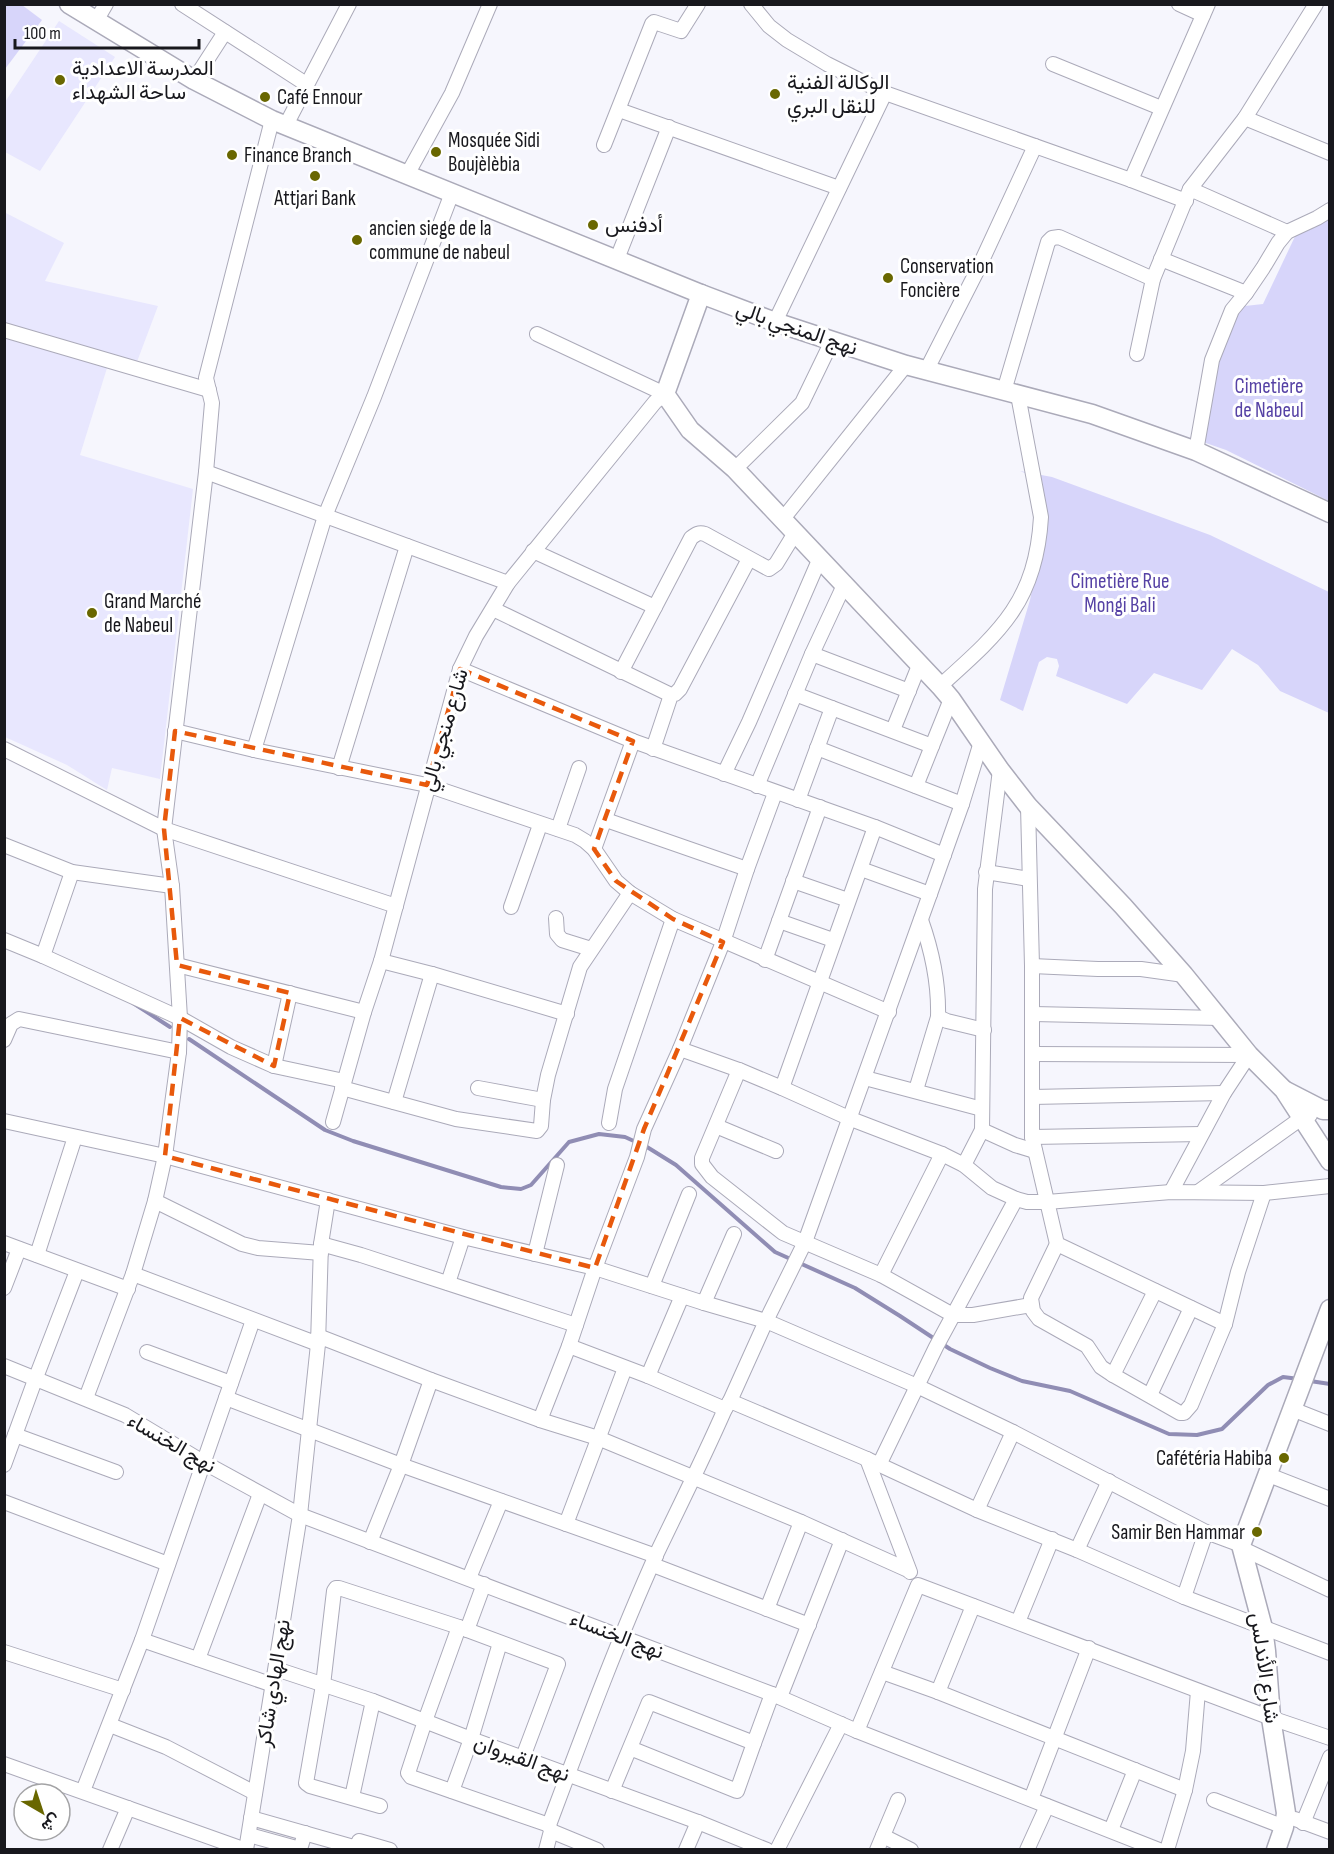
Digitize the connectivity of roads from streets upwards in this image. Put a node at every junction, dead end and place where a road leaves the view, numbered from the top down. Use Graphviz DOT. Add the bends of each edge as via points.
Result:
graph roads {
  1 [pos="69,4"];
  2 [pos="106,4"];
  3 [pos="182,4"];
  4 [pos="349,4"];
  5 [pos="490,4"];
  6 [pos="698,4"];
  7 [pos="751,4"];
  8 [pos="1179,4"];
  9 [pos="1316,4"];
  10 [pos="1205,10"];
  11 [pos="96,21"];
  12 [pos="225,32"];
  13 [pos="1053,64"];
  14 [pos="194,80"];
  15 [pos="306,84"];
  16 [pos="885,93"];
  17 [pos="1161,108"];
  18 [pos="619,110"];
  19 [pos="1245,118"];
  20 [pos="279,122"];
  21 [pos="669,127"];
  22 [pos="604,146"];
  23 [pos="1035,146"];
  24 [pos="1329,153"];
  25 [pos="407,175"];
  26 [pos="1131,180"];
  27 [pos="838,188"];
  28 [pos="452,193"];
  29 [pos="1188,195"];
  30 [pos="1329,210"];
  31 [pos="1287,232"];
  32 [pos="617,259"];
  33 [pos="1161,259"];
  34 [pos="1153,279"];
  35 [pos="1246,293"];
  36 [pos="701,294"];
  37 [pos="775,322"];
  38 [pos="4,330"];
  39 [pos="537,334"];
  40 [pos="832,341"];
  41 [pos="1137,354"];
  42 [pos="906,365"];
  43 [pos="926,371"];
  44 [pos="209,390"];
  45 [pos="1011,393"];
  46 [pos="665,394"];
  47 [pos="1196,451"];
  48 [pos="735,469"];
  49 [pos="206,472"];
  50 [pos="1329,513"];
  51 [pos="325,516"];
  52 [pos="788,526"];
  53 [pos="407,546"];
  54 [pos="533,551"];
  55 [pos="749,558"];
  56 [pos="820,558"];
  57 [pos="508,583"];
  58 [pos="845,583"];
  59 [pos="655,607"];
  60 [pos="493,609"];
  61 [pos="812,654"];
  62 [pos="920,663"];
  63 [pos="460,669"];
  64 [pos="621,672"];
  65 [pos="909,691"];
  66 [pos="946,692"];
  67 [pos="795,694"];
  68 [pos="671,695"];
  69 [pos="832,708"];
  70 [pos="893,730"];
  71 [pos="175,731"];
  72 [pos="633,741"];
  73 [pos="981,742"];
  74 [pos="932,746"];
  75 [pos="817,748"];
  76 [pos="4,749"];
  77 [pos="653,749"];
  78 [pos="254,750"];
  79 [pos="339,768"];
  80 [pos="579,768"];
  81 [pos="1000,770"];
  82 [pos="724,774"];
  83 [pos="428,785"];
  84 [pos="757,786"];
  85 [pos="916,786"];
  86 [pos="775,793"];
  87 [pos="798,800"];
  88 [pos="962,804"];
  89 [pos="1028,806"];
  90 [pos="820,807"];
  91 [pos="606,820"];
  92 [pos="540,825"];
  93 [pos="875,827"];
  94 [pos="164,829"];
  95 [pos="558,829"];
  96 [pos="4,845"];
  97 [pos="594,849"];
  98 [pos="944,855"];
  99 [pos="747,869"];
  100 [pos="861,869"];
  101 [pos="72,872"];
  102 [pos="986,872"];
  103 [pos="1029,879"];
  104 [pos="793,880"];
  105 [pos="172,886"];
  106 [pos="630,892"];
  107 [pos="930,894"];
  108 [pos="848,900"];
  109 [pos="396,906"];
  110 [pos="511,907"];
  111 [pos="556,918"];
  112 [pos="673,919"];
  113 [pos="921,920"];
  114 [pos="779,921"];
  115 [pos="4,940"];
  116 [pos="833,940"];
  117 [pos="723,942"];
  118 [pos="591,949"];
  119 [pos="43,956"];
  120 [pos="765,960"];
  121 [pos="381,961"];
  122 [pos="177,964"];
  123 [pos="1032,966"];
  124 [pos="432,974"];
  125 [pos="1184,975"];
  126 [pos="819,982"];
  127 [pos="290,993"];
  128 [pos="364,1012"];
  129 [pos="889,1012"];
  130 [pos="567,1014"];
  131 [pos="1033,1014"];
  132 [pos="938,1017"];
  133 [pos="180,1018"];
  134 [pos="1220,1018"];
  135 [pos="8,1022"];
  136 [pos="984,1030"];
  137 [pos="4,1040"];
  138 [pos="680,1049"];
  139 [pos="179,1052"];
  140 [pos="1033,1054"];
  141 [pos="1249,1054"];
  142 [pos="273,1066"];
  143 [pos="739,1070"];
  144 [pos="865,1078"];
  145 [pos="344,1085"];
  146 [pos="478,1088"];
  147 [pos="782,1088"];
  148 [pos="916,1090"];
  149 [pos="1284,1090"];
  150 [pos="1224,1093"];
  151 [pos="1032,1097"];
  152 [pos="543,1100"];
  153 [pos="394,1102"];
  154 [pos="982,1109"];
  155 [pos="1326,1110"];
  156 [pos="1303,1118"];
  157 [pos="851,1119"];
  158 [pos="4,1121"];
  159 [pos="333,1122"];
  160 [pos="609,1123"];
  161 [pos="716,1126"];
  162 [pos="982,1130"];
  163 [pos="1201,1134"];
  164 [pos="75,1137"];
  165 [pos="1034,1144"];
  166 [pos="776,1151"];
  167 [pos="942,1155"];
  168 [pos="165,1156"];
  169 [pos="1329,1161"];
  170 [pos="557,1165"];
  171 [pos="964,1165"];
  172 [pos="1329,1186"];
  173 [pos="1172,1192"];
  174 [pos="1198,1192"];
  175 [pos="1264,1193"];
  176 [pos="689,1194"];
  177 [pos="1016,1199"];
  178 [pos="328,1200"];
  179 [pos="155,1201"];
  180 [pos="1047,1202"];
  181 [pos="734,1234"];
  182 [pos="462,1237"];
  183 [pos="4,1243"];
  184 [pos="1056,1244"];
  185 [pos="804,1246"];
  186 [pos="19,1249"];
  187 [pos="321,1249"];
  188 [pos="535,1254"];
  189 [pos="37,1256"];
  190 [pos="595,1268"];
  191 [pos="77,1271"];
  192 [pos="133,1274"];
  193 [pos="881,1275"];
  194 [pos="448,1283"];
  195 [pos="652,1286"];
  196 [pos="4,1288"];
  197 [pos="128,1289"];
  198 [pos="1155,1291"];
  199 [pos="682,1296"];
  200 [pos="704,1303"];
  201 [pos="1031,1305"];
  202 [pos="1191,1308"];
  203 [pos="1329,1309"];
  204 [pos="253,1320"];
  205 [pos="951,1320"];
  206 [pos="766,1321"];
  207 [pos="1225,1324"];
  208 [pos="576,1325"];
  209 [pos="318,1340"];
  210 [pos="569,1346"];
  211 [pos="147,1352"];
  212 [pos="4,1366"];
  213 [pos="625,1368"];
  214 [pos="1113,1375"];
  215 [pos="648,1376"];
  216 [pos="35,1380"];
  217 [pos="431,1380"];
  218 [pos="231,1383"];
  219 [pos="917,1386"];
  220 [pos="1150,1395"];
  221 [pos="86,1398"];
  222 [pos="226,1398"];
  223 [pos="728,1405"];
  224 [pos="1292,1409"];
  225 [pos="540,1420"];
  226 [pos="1329,1424"];
  227 [pos="308,1429"];
  228 [pos="1013,1432"];
  229 [pos="15,1435"];
  230 [pos="598,1438"];
  231 [pos="202,1462"];
  232 [pos="873,1462"];
  233 [pos="4,1465"];
  234 [pos="401,1465"];
  235 [pos="116,1472"];
  236 [pos="1266,1474"];
  237 [pos="694,1478"];
  238 [pos="1109,1481"];
  239 [pos="260,1494"];
  240 [pos="1329,1499"];
  241 [pos="501,1501"];
  242 [pos="4,1502"];
  243 [pos="977,1510"];
  244 [pos="300,1515"];
  245 [pos="801,1522"];
  246 [pos="566,1524"];
  247 [pos="1206,1532"];
  248 [pos="1052,1539"];
  249 [pos="842,1540"];
  250 [pos="370,1542"];
  251 [pos="1241,1547"];
  252 [pos="1077,1550"];
  253 [pos="655,1561"];
  254 [pos="168,1564"];
  255 [pos="908,1570"];
  256 [pos="470,1578"];
  257 [pos="484,1584"];
  258 [pos="918,1585"];
  259 [pos="1329,1590"];
  260 [pos="1184,1597"];
  261 [pos="973,1606"];
  262 [pos="767,1609"];
  263 [pos="1018,1622"];
  264 [pos="809,1625"];
  265 [pos="1263,1628"];
  266 [pos="463,1629"];
  267 [pos="622,1637"];
  268 [pos="142,1640"];
  269 [pos="500,1643"];
  270 [pos="1089,1648"];
  271 [pos="4,1652"];
  272 [pos="1329,1653"];
  273 [pos="198,1659"];
  274 [pos="276,1669"];
  275 [pos="882,1672"];
  276 [pos="323,1685"];
  277 [pos="273,1686"];
  278 [pos="123,1690"];
  279 [pos="1198,1690"];
  280 [pos="938,1692"];
  281 [pos="776,1696"];
  282 [pos="374,1701"];
  283 [pos="1271,1718"];
  284 [pos="425,1721"];
  285 [pos="841,1724"];
  286 [pos="110,1725"];
  287 [pos="857,1731"];
  288 [pos="1054,1738"];
  289 [pos="1329,1738"];
  290 [pos="471,1739"];
  291 [pos="754,1743"];
  292 [pos="630,1748"];
  293 [pos="523,1757"];
  294 [pos="1329,1757"];
  295 [pos="4,1764"];
  296 [pos="1135,1770"];
  297 [pos="568,1775"];
  298 [pos="1185,1790"];
  299 [pos="83,1791"];
  300 [pos="452,1791"];
  301 [pos="612,1791"];
  302 [pos="255,1793"];
  303 [pos="352,1797"];
  304 [pos="1031,1799"];
  305 [pos="898,1800"];
  306 [pos="1214,1800"];
  307 [pos="380,1806"];
  308 [pos="1047,1806"];
  309 [pos="128,1808"];
  310 [pos="251,1818"];
  311 [pos="1285,1820"];
  312 [pos="698,1822"];
  313 [pos="1304,1823"];
  314 [pos="550,1828"];
  315 [pos="1111,1830"];
  316 [pos="1329,1832"];
  317 [pos="305,1833"];
  318 [pos="249,1835"];
  319 [pos="883,1836"];
  320 [pos="300,1849"];
  321 [pos="110,1850"];
  322 [pos="246,1850"];
  323 [pos="390,1850"];
  324 [pos="546,1850"];
  325 [pos="597,1850"];
  326 [pos="686,1850"];
  327 [pos="767,1850"];
  328 [pos="777,1850"];
  329 [pos="877,1850"];
  330 [pos="911,1850"];
  331 [pos="1027,1850"];
  332 [pos="1159,1850"];
  333 [pos="1167,1850"];
  334 [pos="1275,1850"];
  1 -- 11 [label="street, نهج المنجي بالي"];
  2 -- 11 [label="street"];
  3 -- 12 [label="street"];
  4 -- 15 [label="street"];
  5 -- 25 [label="street" via="452,93"];
  6 -- 18 [label="street" via="681,31 652,23"];
  7 -- 16 [label="street" via="787,40"];
  8 -- 10 [label="street"];
  9 -- 19 [label="street"];
  10 -- 17 [label="street"];
  11 -- 14 [label="street, نهج المنجي بالي"];
  12 -- 14 [label="street"];
  12 -- 15 [label="street"];
  13 -- 17 [label="street"];
  14 -- 20 [label="street, نهج المنجي بالي"];
  15 -- 20 [label="street"];
  16 -- 23 [label="street"];
  16 -- 27 [label="street"];
  17 -- 26 [label="street"];
  18 -- 21 [label="street"];
  18 -- 22 [label="street"];
  19 -- 24 [label="street"];
  19 -- 29 [label="street"];
  20 -- 25 [label="street, نهج المنجي بالي"];
  20 -- 44 [label="street" via="206,378"];
  21 -- 27 [label="street"];
  21 -- 32 [label="street"];
  23 -- 26 [label="street"];
  23 -- 43 [label="street" via="980,267"];
  25 -- 28 [label="street, نهج المنجي بالي"];
  26 -- 29 [label="street"];
  27 -- 37 [label="street"];
  28 -- 32 [label="street, نهج المنجي بالي"];
  28 -- 51 [label="street"];
  29 -- 31 [label="street"];
  29 -- 33 [label="street"];
  30 -- 31 [label="street"];
  31 -- 35 [label="street"];
  32 -- 36 [label="street, نهج المنجي بالي"];
  33 -- 34 [label="street"];
  33 -- 35 [label="street"];
  34 -- 41 [label="street"];
  34 -- 45 [label="street" via="1059,237 1052,238 1046,248"];
  35 -- 47 [label="street" via="1232,310 1212,360"];
  36 -- 37 [label="street, نهج المنجي بالي"];
  36 -- 46 [label="street"];
  37 -- 40 [label="street, نهج المنجي بالي"];
  38 -- 44 [label="street"];
  39 -- 46 [label="street"];
  40 -- 42 [label="street, نهج المنجي بالي"];
  40 -- 48 [label="street" via="802,404"];
  42 -- 43 [label="street, نهج المنجي بالي"];
  42 -- 52 [label="street"];
  43 -- 45 [label="street, نهج المنجي بالي"];
  44 -- 49 [label="street" via="212,403"];
  45 -- 47 [label="street, نهج المنجي بالي" via="1092,414"];
  45 -- 66 [label="street" via="1041,517 1032,572 1022,599 1004,625"];
  46 -- 48 [label="street" via="690,430"];
  46 -- 54 [label="street, شارع منجي بالي"];
  47 -- 50 [label="street, نهج المنجي بالي"];
  48 -- 52 [label="street"];
  49 -- 51 [label="street"];
  49 -- 71 [label="street"];
  51 -- 53 [label="street"];
  51 -- 78 [label="street"];
  52 -- 55 [label="street" via="772,567 765,568"];
  52 -- 56 [label="street"];
  53 -- 57 [label="street"];
  53 -- 79 [label="street"];
  54 -- 57 [label="street, شارع منجي بالي"];
  54 -- 59 [label="street"];
  55 -- 59 [label="street" via="705,534 696,534"];
  55 -- 68 [label="street" via="680,689"];
  56 -- 58 [label="street"];
  56 -- 82 [label="street"];
  57 -- 60 [label="street, شارع منجي بالي"];
  58 -- 61 [label="street"];
  58 -- 62 [label="street"];
  59 -- 64 [label="street"];
  60 -- 63 [label="street, شارع منجي بالي"];
  60 -- 64 [label="street"];
  61 -- 65 [label="street"];
  61 -- 67 [label="street"];
  62 -- 65 [label="street"];
  62 -- 66 [label="street"];
  63 -- 72 [label="street"];
  63 -- 83 [label="street, شارع منجي بالي"];
  64 -- 68 [label="street"];
  65 -- 70 [label="street"];
  66 -- 73 [label="street"];
  66 -- 74 [label="street"];
  67 -- 69 [label="street"];
  67 -- 84 [label="street"];
  68 -- 77 [label="street"];
  69 -- 70 [label="street"];
  69 -- 75 [label="street"];
  70 -- 74 [label="street"];
  71 -- 78 [label="street"];
  71 -- 94 [label="street"];
  72 -- 77 [label="street"];
  72 -- 91 [label="street"];
  73 -- 81 [label="street"];
  73 -- 88 [label="street"];
  74 -- 85 [label="street"];
  75 -- 85 [label="street"];
  75 -- 87 [label="street"];
  76 -- 94 [label="street"];
  77 -- 82 [label="street"];
  78 -- 79 [label="street"];
  79 -- 83 [label="street"];
  80 -- 95 [label="street"];
  81 -- 89 [label="street"];
  81 -- 102 [label="street"];
  82 -- 84 [label="street"];
  83 -- 92 [label="street"];
  83 -- 109 [label="street, شارع منجي بالي"];
  84 -- 86 [label="street"];
  85 -- 88 [label="street"];
  86 -- 87 [label="street"];
  86 -- 99 [label="street"];
  87 -- 90 [label="street"];
  88 -- 98 [label="street"];
  89 -- 103 [label="street"];
  89 -- 125 [label="street"];
  90 -- 93 [label="street"];
  90 -- 104 [label="street"];
  91 -- 97 [label="street"];
  91 -- 99 [label="street"];
  92 -- 95 [label="street"];
  92 -- 110 [label="street"];
  93 -- 98 [label="street"];
  93 -- 100 [label="street"];
  94 -- 105 [label="street"];
  94 -- 109 [label="street"];
  95 -- 97 [label="street"];
  96 -- 101 [label="street"];
  97 -- 106 [label="street" via="612,876"];
  98 -- 107 [label="street"];
  99 -- 117 [label="street"];
  100 -- 107 [label="street"];
  100 -- 108 [label="street"];
  101 -- 105 [label="street"];
  101 -- 119 [label="street"];
  102 -- 103 [label="street"];
  102 -- 136 [label="street"];
  103 -- 123 [label="street"];
  104 -- 108 [label="street"];
  104 -- 114 [label="street"];
  105 -- 122 [label="street"];
  106 -- 112 [label="street"];
  106 -- 118 [label="street"];
  107 -- 113 [label="street"];
  108 -- 116 [label="street"];
  109 -- 121 [label="street, شارع منجي بالي"];
  111 -- 118 [label="street" via="557,934 562,940"];
  112 -- 117 [label="street"];
  112 -- 160 [label="street" via="615,1089"];
  113 -- 129 [label="street"];
  113 -- 132 [label="street" via="933,957"];
  114 -- 116 [label="street"];
  114 -- 120 [label="street"];
  115 -- 119 [label="street"];
  116 -- 126 [label="street"];
  117 -- 120 [label="street"];
  117 -- 138 [label="street"];
  118 -- 130 [label="street" via="580,968"];
  119 -- 133 [label="street"];
  120 -- 126 [label="street"];
  121 -- 124 [label="street"];
  121 -- 128 [label="street, شارع منجي بالي"];
  122 -- 127 [label="street"];
  122 -- 133 [label="street"];
  123 -- 125 [label="street" via="1141,969"];
  123 -- 131 [label="street"];
  124 -- 130 [label="street"];
  124 -- 153 [label="street"];
  125 -- 134 [label="street"];
  126 -- 129 [label="street"];
  126 -- 147 [label="street"];
  127 -- 128 [label="street"];
  127 -- 142 [label="street"];
  128 -- 145 [label="street, شارع منجي بالي"];
  129 -- 144 [label="street"];
  130 -- 152 [label="street"];
  131 -- 134 [label="street"];
  131 -- 140 [label="street"];
  132 -- 136 [label="street"];
  132 -- 148 [label="street"];
  133 -- 139 [label="street"];
  133 -- 142 [label="street"];
  134 -- 141 [label="street"];
  135 -- 137 [label="street"];
  135 -- 139 [label="street" via="19,1020"];
  136 -- 154 [label="street"];
  138 -- 143 [label="street"];
  138 -- 190 [label="street" via="642,1133"];
  139 -- 168 [label="street"];
  140 -- 141 [label="street"];
  140 -- 151 [label="street"];
  141 -- 149 [label="street"];
  141 -- 150 [label="street"];
  142 -- 145 [label="street"];
  143 -- 147 [label="street"];
  143 -- 161 [label="street"];
  144 -- 148 [label="street"];
  144 -- 157 [label="street"];
  145 -- 153 [label="street"];
  145 -- 159 [label="street, شارع منجي بالي"];
  146 -- 152 [label="street"];
  147 -- 157 [label="street"];
  148 -- 154 [label="street"];
  149 -- 155 [label="street"];
  149 -- 156 [label="street"];
  150 -- 151 [label="street"];
  150 -- 163 [label="street"];
  151 -- 165 [label="street"];
  152 -- 153 [label="street" via="537,1131 456,1119"];
  154 -- 162 [label="street"];
  155 -- 156 [label="street"];
  156 -- 169 [label="street"];
  156 -- 174 [label="street"];
  157 -- 167 [label="street"];
  157 -- 185 [label="street"];
  158 -- 164 [label="street"];
  161 -- 166 [label="street"];
  161 -- 185 [label="street" via="702,1158 705,1170 766,1222"];
  162 -- 165 [label="street" via="1015,1145"];
  162 -- 171 [label="street"];
  163 -- 165 [label="street"];
  163 -- 173 [label="street"];
  164 -- 168 [label="street"];
  164 -- 189 [label="street"];
  165 -- 180 [label="street"];
  167 -- 171 [label="street"];
  167 -- 193 [label="street"];
  168 -- 178 [label="street"];
  168 -- 179 [label="street"];
  170 -- 188 [label="street"];
  171 -- 177 [label="street" via="992,1188"];
  172 -- 175 [label="street"];
  173 -- 174 [label="street"];
  173 -- 180 [label="street"];
  174 -- 175 [label="street"];
  175 -- 207 [label="street"];
  176 -- 195 [label="street"];
  177 -- 180 [label="street"];
  177 -- 205 [label="street"];
  178 -- 182 [label="street"];
  178 -- 187 [label="street, نهج الهادي شاكر"];
  179 -- 187 [label="street" via="242,1244"];
  179 -- 192 [label="street"];
  180 -- 184 [label="street"];
  181 -- 200 [label="street"];
  182 -- 188 [label="street"];
  182 -- 194 [label="street"];
  183 -- 186 [label="street"];
  184 -- 198 [label="street"];
  184 -- 201 [label="street"];
  185 -- 193 [label="street"];
  185 -- 206 [label="street"];
  186 -- 189 [label="street"];
  186 -- 196 [label="street"];
  187 -- 194 [label="street" via="361,1255"];
  187 -- 209 [label="street, نهج الهادي شاكر"];
  188 -- 190 [label="street"];
  189 -- 191 [label="street"];
  190 -- 195 [label="street"];
  190 -- 208 [label="street"];
  191 -- 197 [label="street"];
  191 -- 216 [label="street"];
  192 -- 197 [label="street"];
  192 -- 204 [label="street"];
  193 -- 205 [label="street"];
  194 -- 208 [label="street"];
  195 -- 199 [label="street"];
  197 -- 221 [label="street"];
  198 -- 202 [label="street"];
  198 -- 214 [label="street"];
  199 -- 200 [label="street"];
  199 -- 215 [label="street"];
  200 -- 206 [label="street"];
  201 -- 205 [label="street"];
  201 -- 214 [label="street" via="1040,1319 1087,1346 1101,1367"];
  202 -- 207 [label="street"];
  202 -- 220 [label="street"];
  203 -- 224 [label="street"];
  204 -- 209 [label="street"];
  204 -- 218 [label="street"];
  205 -- 219 [label="street"];
  206 -- 219 [label="street"];
  206 -- 223 [label="street"];
  207 -- 220 [label="street" via="1187,1411 1180,1413"];
  208 -- 210 [label="street"];
  209 -- 217 [label="street"];
  209 -- 227 [label="street, نهج الهادي شاكر"];
  210 -- 213 [label="street"];
  210 -- 225 [label="street"];
  211 -- 218 [label="street"];
  212 -- 216 [label="street, نهج الخنساء"];
  213 -- 215 [label="street"];
  213 -- 230 [label="street"];
  214 -- 220 [label="street"];
  215 -- 223 [label="street"];
  216 -- 221 [label="street, نهج الخنساء"];
  216 -- 229 [label="street"];
  217 -- 225 [label="street"];
  217 -- 234 [label="street"];
  218 -- 222 [label="street"];
  219 -- 228 [label="street"];
  219 -- 232 [label="street"];
  221 -- 231 [label="street, نهج الخنساء" via="125,1415"];
  222 -- 227 [label="street"];
  222 -- 231 [label="street"];
  223 -- 232 [label="street"];
  223 -- 237 [label="street"];
  224 -- 226 [label="street"];
  224 -- 236 [label="street"];
  225 -- 230 [label="street"];
  227 -- 234 [label="street"];
  227 -- 244 [label="street, نهج الهادي شاكر"];
  228 -- 238 [label="street"];
  228 -- 243 [label="street"];
  229 -- 233 [label="street"];
  229 -- 235 [label="street"];
  230 -- 237 [label="street"];
  230 -- 246 [label="street"];
  231 -- 239 [label="street, نهج الخنساء"];
  231 -- 254 [label="street"];
  232 -- 243 [label="street"];
  232 -- 255 [label="street"];
  234 -- 241 [label="street"];
  234 -- 250 [label="street"];
  236 -- 240 [label="street"];
  236 -- 251 [label="street"];
  237 -- 245 [label="street"];
  237 -- 253 [label="street"];
  238 -- 247 [label="street"];
  238 -- 252 [label="street"];
  239 -- 244 [label="street, نهج الخنساء"];
  239 -- 273 [label="street"];
  241 -- 246 [label="street"];
  241 -- 256 [label="street"];
  242 -- 254 [label="street"];
  243 -- 248 [label="street"];
  244 -- 250 [label="street, نهج الخنساء"];
  244 -- 274 [label="street, نهج الهادي شاكر"];
  245 -- 249 [label="street"];
  245 -- 262 [label="street"];
  246 -- 253 [label="street"];
  247 -- 251 [label="street"];
  247 -- 260 [label="street"];
  248 -- 252 [label="street"];
  248 -- 263 [label="street"];
  249 -- 255 [label="street"];
  249 -- 264 [label="street"];
  250 -- 256 [label="street, نهج الخنساء"];
  251 -- 259 [label="street"];
  251 -- 265 [label="street, شارع الأندلس"];
  252 -- 260 [label="street"];
  253 -- 262 [label="street"];
  253 -- 267 [label="street"];
  254 -- 268 [label="street"];
  255 -- 258 [label="street"];
  256 -- 257 [label="street, نهج الخنساء"];
  257 -- 266 [label="street"];
  257 -- 267 [label="street, نهج الخنساء"];
  258 -- 261 [label="street"];
  258 -- 275 [label="street"];
  260 -- 265 [label="street"];
  261 -- 263 [label="street"];
  261 -- 280 [label="street"];
  262 -- 264 [label="street"];
  263 -- 270 [label="street"];
  264 -- 281 [label="street"];
  265 -- 272 [label="street"];
  265 -- 283 [label="street, شارع الأندلس"];
  266 -- 269 [label="street"];
  266 -- 276 [label="street" via="337,1588"];
  266 -- 284 [label="street"];
  267 -- 281 [label="street, نهج الخنساء"];
  267 -- 297 [label="street"];
  268 -- 273 [label="street"];
  268 -- 278 [label="street"];
  269 -- 290 [label="street"];
  269 -- 293 [label="street" via="558,1665"];
  270 -- 279 [label="street"];
  270 -- 288 [label="street"];
  271 -- 278 [label="street"];
  273 -- 277 [label="street"];
  274 -- 276 [label="street, نهج القيروان"];
  274 -- 277 [label="street, نهج الهادي شاكر"];
  275 -- 280 [label="street"];
  275 -- 287 [label="street"];
  276 -- 282 [label="street, نهج القيروان"];
  276 -- 303 [label="street" via="306,1783"];
  277 -- 302 [label="street, نهج الهادي شاكر"];
  278 -- 286 [label="street"];
  279 -- 283 [label="street"];
  279 -- 298 [label="street"];
  280 -- 288 [label="street"];
  281 -- 285 [label="street, نهج الخنساء"];
  281 -- 291 [label="street"];
  282 -- 284 [label="street, نهج القيروان"];
  282 -- 303 [label="street"];
  283 -- 289 [label="street"];
  283 -- 311 [label="street, شارع الأندلس"];
  284 -- 290 [label="street, نهج القيروان"];
  284 -- 300 [label="street" via="408,1773"];
  285 -- 287 [label="street, نهج الخنساء"];
  285 -- 328 [label="street"];
  286 -- 299 [label="street"];
  286 -- 302 [label="street" via="166,1747"];
  287 -- 304 [label="street, نهج الخنساء"];
  288 -- 296 [label="street"];
  288 -- 304 [label="street"];
  290 -- 293 [label="street, نهج القيروان"];
  290 -- 300 [label="street"];
  291 -- 292 [label="street" via="649,1702"];
  291 -- 292 [label="street" via="737,1791"];
  292 -- 301 [label="street"];
  293 -- 297 [label="street, نهج القيروان"];
  294 -- 313 [label="street"];
  295 -- 299 [label="street"];
  296 -- 298 [label="street"];
  296 -- 315 [label="street"];
  297 -- 301 [label="street, نهج القيروان"];
  297 -- 314 [label="street"];
  298 -- 333 [label="street"];
  299 -- 309 [label="street"];
  300 -- 314 [label="street"];
  301 -- 312 [label="street, نهج القيروان"];
  302 -- 310 [label="street, نهج الهادي شاكر"];
  303 -- 307 [label="street"];
  304 -- 308 [label="street, نهج الخنساء"];
  305 -- 319 [label="street"];
  306 -- 311 [label="street"];
  308 -- 315 [label="street, نهج الخنساء"];
  308 -- 331 [label="street"];
  309 -- 321 [label="street"];
  309 -- 322 [label="street"];
  310 -- 317 [label="street"];
  310 -- 318 [label="street, نهج الهادي شاكر"];
  311 -- 313 [label="street"];
  311 -- 334 [label="street"];
  312 -- 326 [label="street"];
  312 -- 327 [label="street, نهج القيروان"];
  313 -- 316 [label="street"];
  314 -- 324 [label="street"];
  314 -- 325 [label="street"];
  315 -- 332 [label="street, نهج الخنساء"];
  317 -- 320 [label="street"];
  317 -- 323 [label="street" via="357,1848 359,1841"];
  318 -- 320 [label="street"];
  318 -- 322 [label="street, نهج الهادي شاكر"];
  319 -- 329 [label="street"];
  319 -- 330 [label="street"];
}
